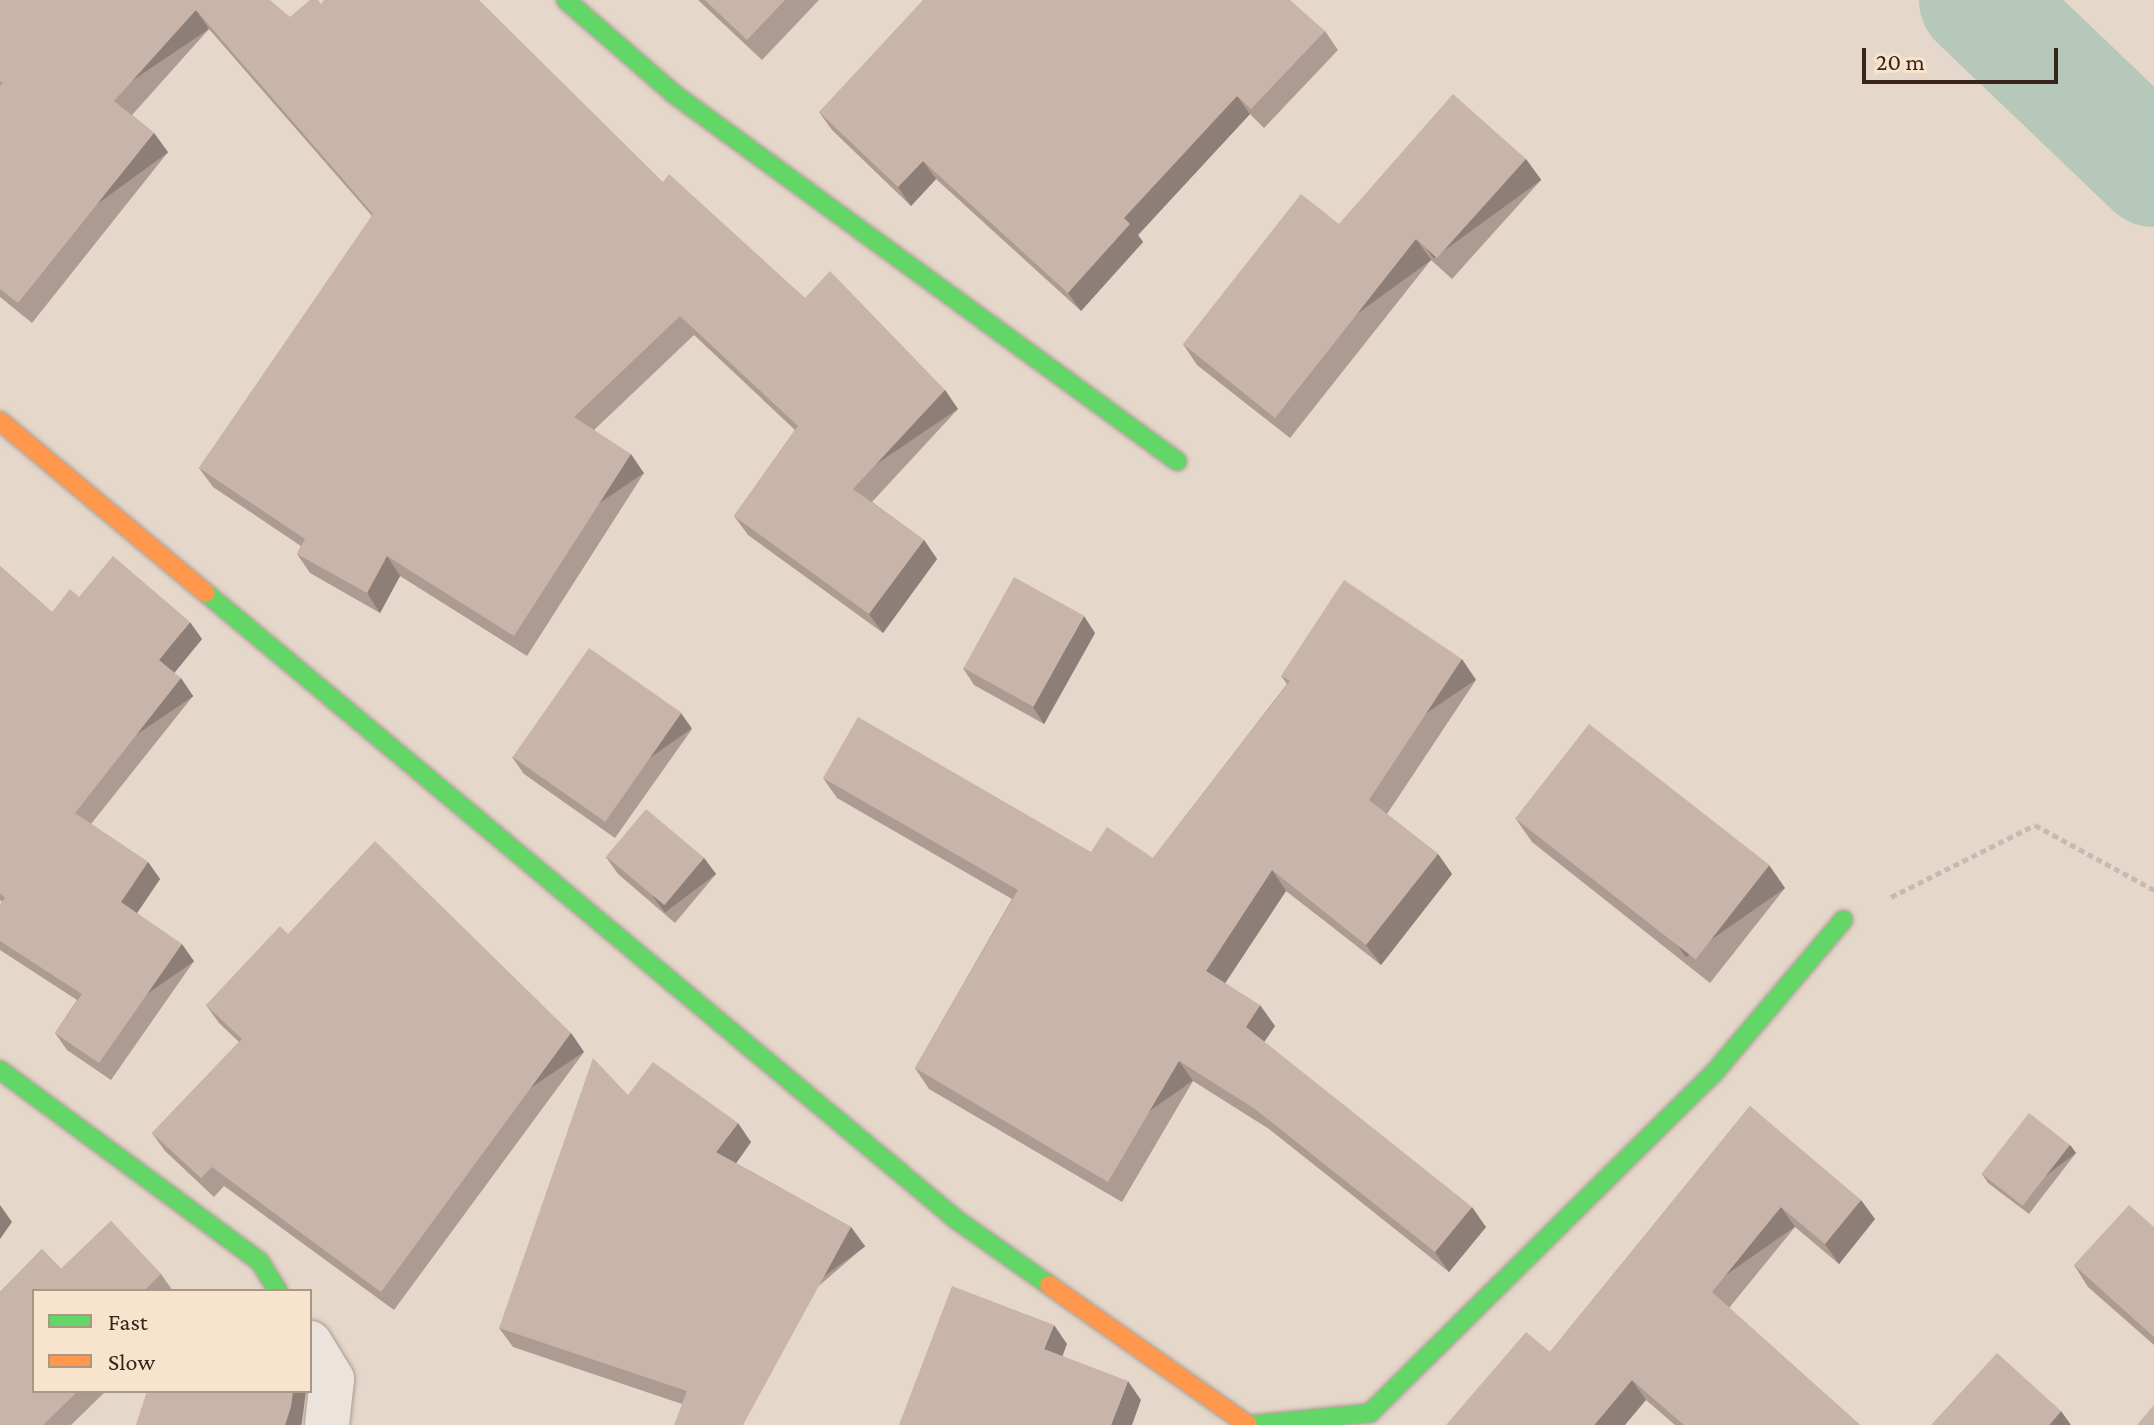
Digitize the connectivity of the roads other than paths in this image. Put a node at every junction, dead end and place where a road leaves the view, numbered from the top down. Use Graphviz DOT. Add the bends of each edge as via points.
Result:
graph roads {
  1 [pos="566,0"];
  2 [pos="0,421"];
  3 [pos="1177,461"];
  4 [pos="1843,920"];
  5 [pos="0,1070"];
  6 [pos="277,1289"];
  7 [pos="312,1346"];
  8 [pos="327,1425"];
  9 [pos="1248,1425"];
  1 -- 3 [label="street" via="674,94"];
  2 -- 9 [label="street" via="957,1220"];
  4 -- 9 [label="street" via="1713,1074 1370,1413"];
  5 -- 6 [label="street" via="260,1262"];
  7 -- 8 [label="street" via="332,1379"];
}
